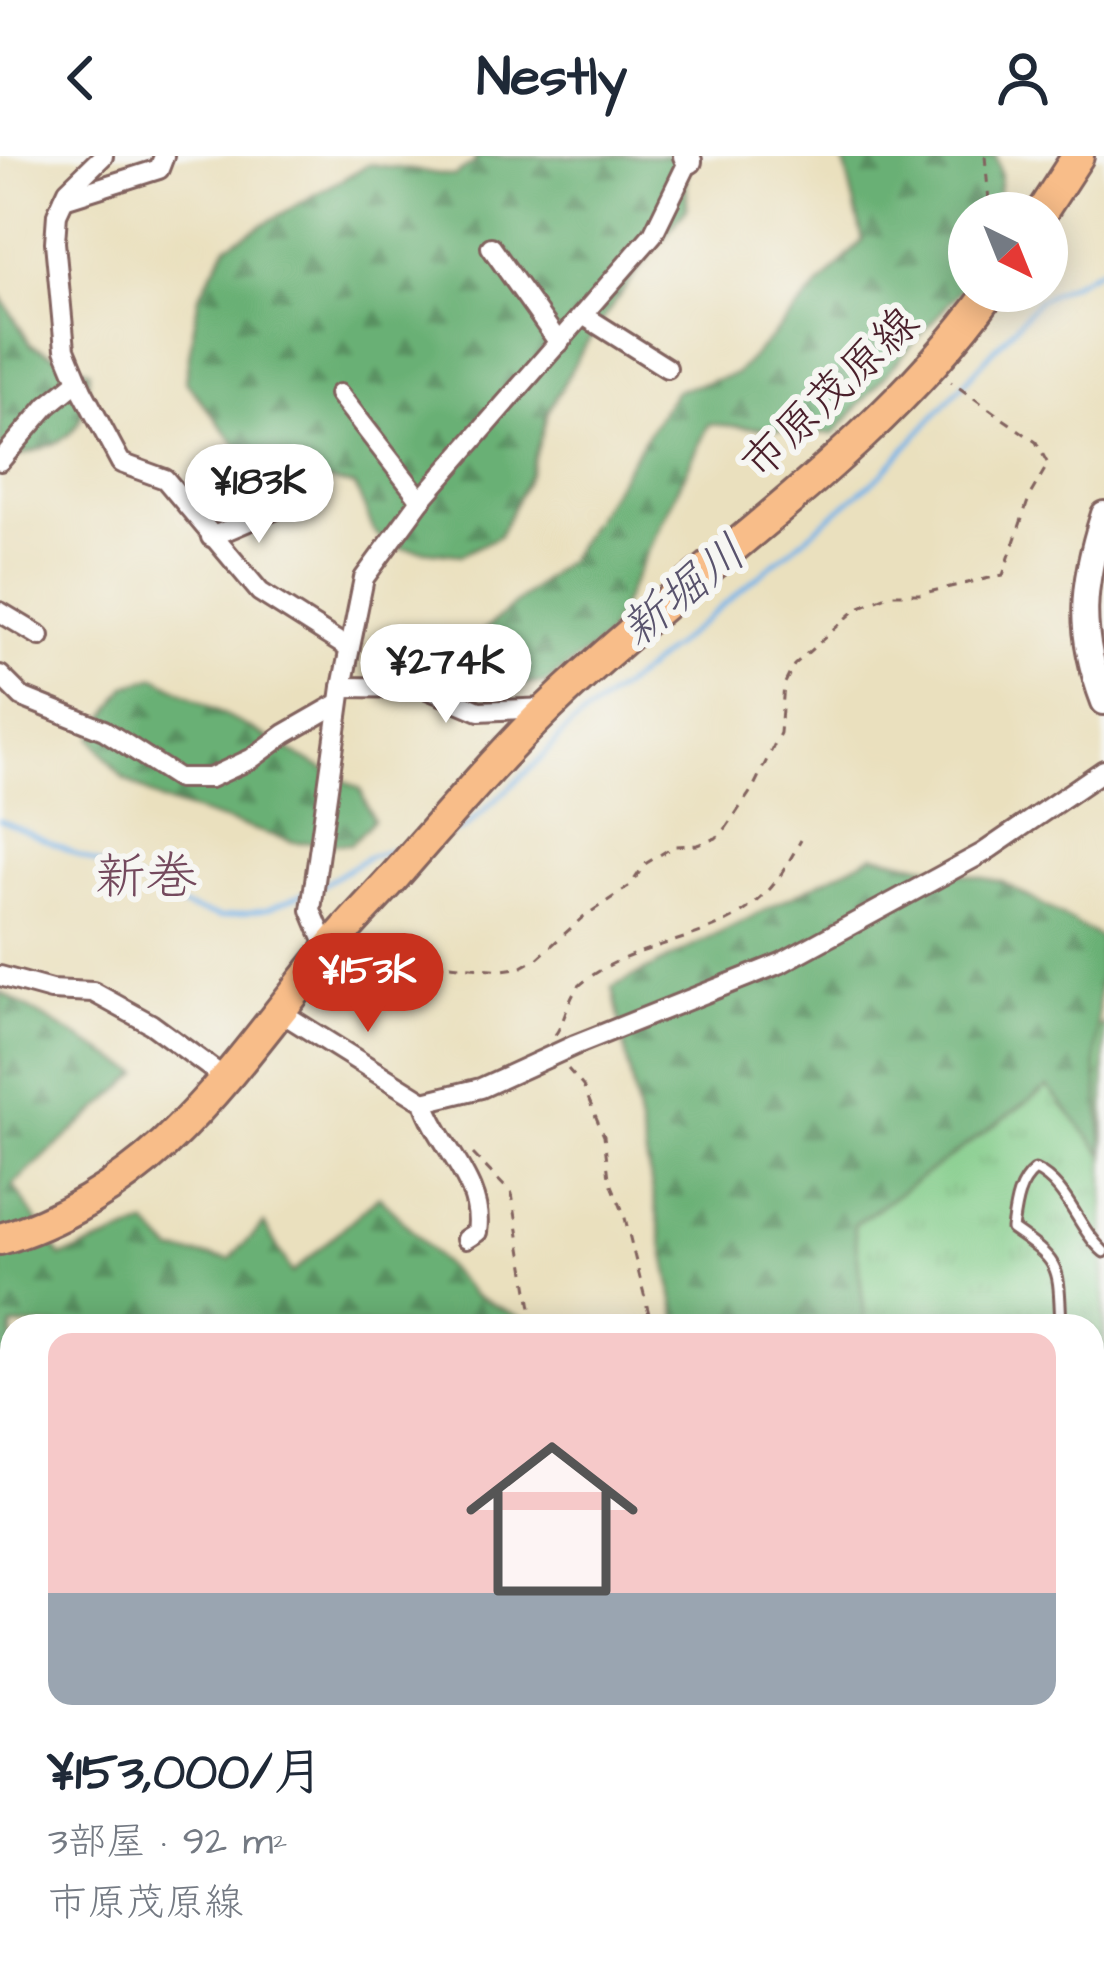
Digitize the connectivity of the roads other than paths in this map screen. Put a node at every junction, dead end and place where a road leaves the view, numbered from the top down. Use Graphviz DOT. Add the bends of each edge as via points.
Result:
graph roads {
  1 [pos="103,156"];
  2 [pos="164,156"];
  3 [pos="1078,156"];
  4 [pos="689,158"];
  5 [pos="1055,192"];
  6 [pos="64,199"];
  7 [pos="490,247"];
  8 [pos="974,312"];
  9 [pos="584,315"];
  10 [pos="559,343"];
  11 [pos="667,368"];
  12 [pos="78,381"];
  13 [pos="339,394"];
  14 [pos="0,461"];
  15 [pos="421,500"];
  16 [pos="286,505"];
  17 [pos="1104,514"];
  18 [pos="211,537"];
  19 [pos="0,612"];
  20 [pos="40,636"];
  21 [pos="349,648"];
  22 [pos="0,675"];
  23 [pos="341,695"];
  24 [pos="1104,702"];
  25 [pos="548,708"];
  26 [pos="1104,770"];
  27 [pos="328,950"];
  28 [pos="0,976"];
  29 [pos="282,1013"];
  30 [pos="226,1079"];
  31 [pos="424,1102"];
  32 [pos="0,1239"];
  33 [pos="466,1239"];
  34 [pos="1104,1252"];
  35 [pos="1060,1314"];
  1 -- 6 [label="street"];
  2 -- 6 [label="street" via="159,169"];
  3 -- 5 [label="main road"];
  4 -- 9 [label="street" via="653,234"];
  6 -- 12 [label="street" via="55,242 65,349"];
  7 -- 10 [label="street"];
  8 -- 25 [label="main road, 市原茂原線" via="930,367 813,478"];
  9 -- 10 [label="street"];
  9 -- 11 [label="street"];
  10 -- 15 [label="street"];
  12 -- 14 [label="street"];
  12 -- 18 [label="street" via="121,463 165,479"];
  13 -- 15 [label="street"];
  15 -- 21 [label="street" via="364,578"];
  16 -- 18 [label="street"];
  17 -- 24 [label="street" via="1082,595 1090,666"];
  18 -- 21 [label="street" via="260,592"];
  19 -- 20 [label="street"];
  21 -- 23 [label="street"];
  22 -- 23 [label="street" via="22,697 104,730 178,778 209,778 251,759"];
  23 -- 25 [label="street" via="425,688 479,711"];
  23 -- 27 [label="street" via="311,910"];
  25 -- 27 [label="main road, 市原茂原線"];
  26 -- 31 [label="street" via="983,853 829,940 481,1088"];
  27 -- 29 [label="main road, 市原茂原線"];
  28 -- 30 [label="street" via="93,992"];
  29 -- 30 [label="main road, 市原茂原線"];
  29 -- 31 [label="street"];
  30 -- 32 [label="main road, 市原茂原線" via="133,1171"];
  31 -- 33 [label="street" via="475,1199 477,1232"];
  34 -- 35 [label="lane" via="1051,1178 1028,1176 1012,1229 1052,1259"];
}
